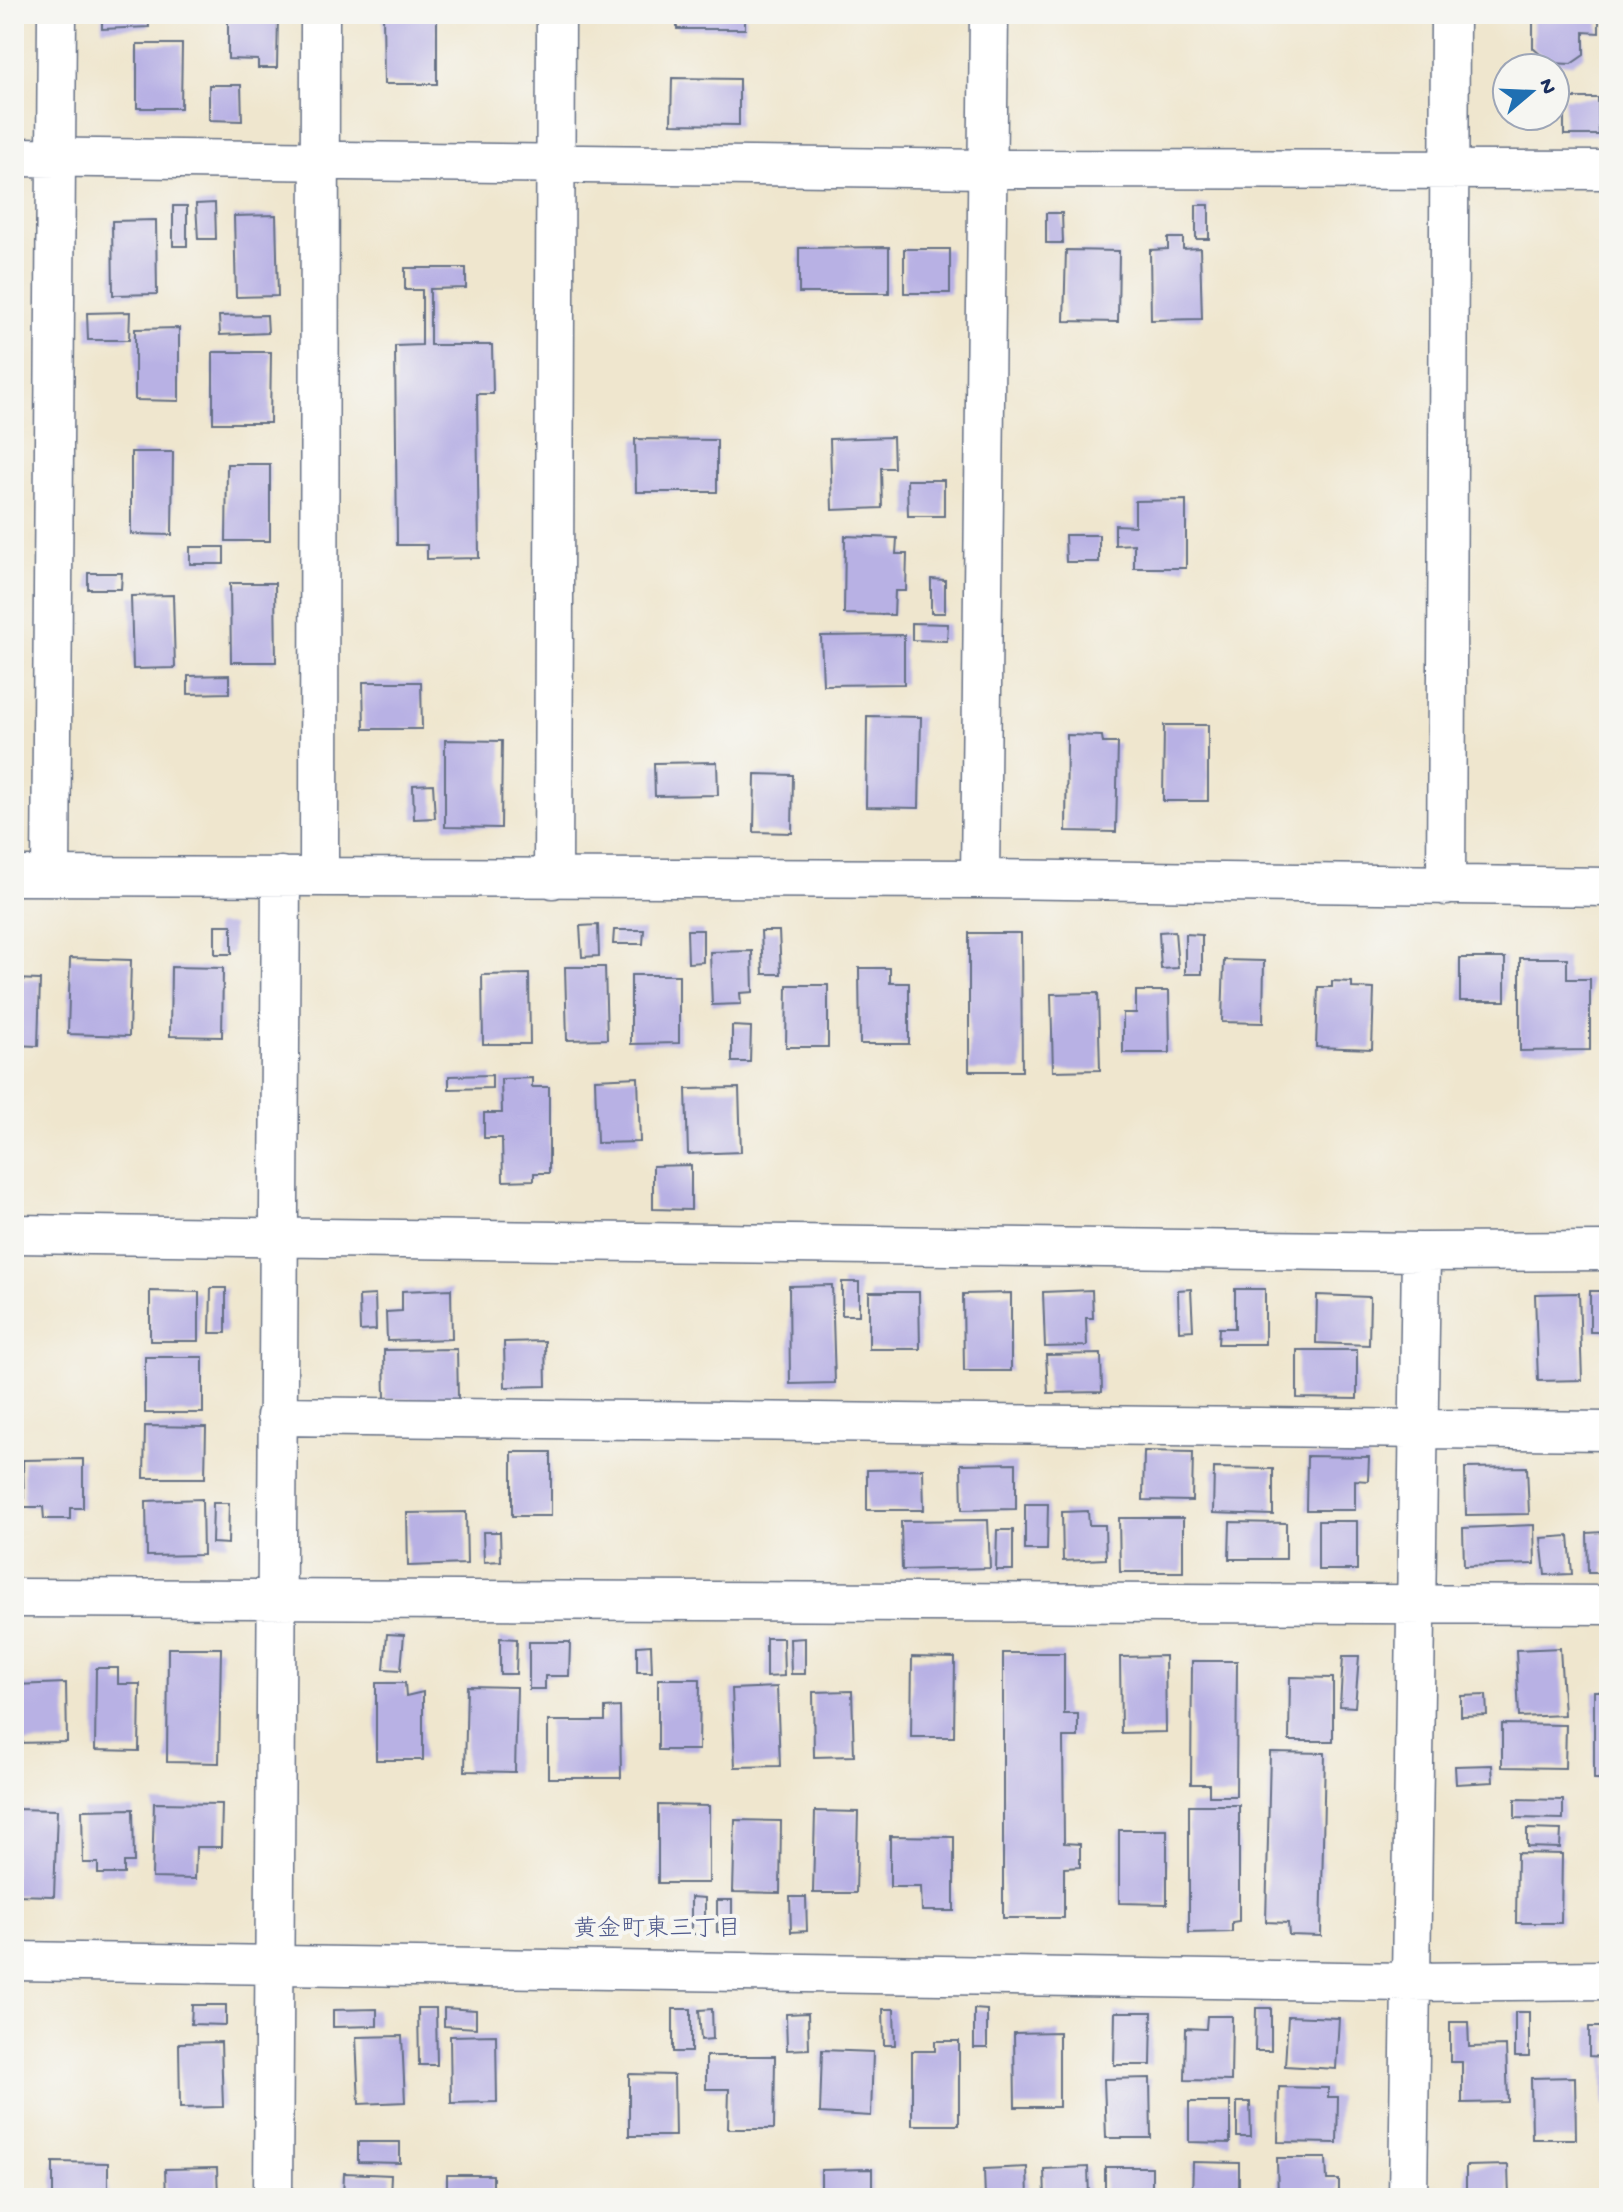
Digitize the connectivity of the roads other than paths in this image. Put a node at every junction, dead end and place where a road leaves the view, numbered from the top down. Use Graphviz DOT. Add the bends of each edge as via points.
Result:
graph roads {
  1 [pos="57,14"];
  2 [pos="320,14"];
  3 [pos="556,14"];
  4 [pos="989,14"];
  5 [pos="1450,14"];
  6 [pos="14,157"];
  7 [pos="57,158"];
  8 [pos="319,160"];
  9 [pos="554,165"];
  10 [pos="989,169"];
  11 [pos="1450,169"];
  12 [pos="1609,170"];
  13 [pos="32,876"];
  14 [pos="281,876"];
  15 [pos="319,876"];
  16 [pos="553,879"];
  17 [pos="980,879"];
  18 [pos="1446,886"];
  19 [pos="1609,887"];
  20 [pos="14,1234"];
  21 [pos="278,1237"];
  22 [pos="1609,1251"];
  23 [pos="1421,1252"];
  24 [pos="276,1416"];
  25 [pos="1417,1429"];
  26 [pos="1609,1431"];
  27 [pos="14,1598"];
  28 [pos="275,1598"];
  29 [pos="1413,1604"];
  30 [pos="1609,1605"];
  31 [pos="14,1961"];
  32 [pos="275,1965"];
  33 [pos="1609,1980"];
  34 [pos="1408,1982"];
  35 [pos="273,2198"];
  36 [pos="1408,2198"];
  1 -- 7 [label="street"];
  2 -- 8 [label="street"];
  3 -- 9 [label="street"];
  4 -- 10 [label="street"];
  5 -- 11 [label="street"];
  6 -- 7 [label="street"];
  7 -- 8 [label="street"];
  7 -- 13 [label="street"];
  8 -- 9 [label="street"];
  8 -- 15 [label="street"];
  9 -- 10 [label="street"];
  9 -- 16 [label="street"];
  10 -- 11 [label="street"];
  10 -- 17 [label="street"];
  11 -- 12 [label="street"];
  11 -- 18 [label="street"];
  13 -- 14 [label="street"];
  14 -- 15 [label="street"];
  14 -- 21 [label="street"];
  15 -- 16 [label="street"];
  16 -- 17 [label="street"];
  17 -- 18 [label="street"];
  18 -- 19 [label="street"];
  20 -- 21 [label="street"];
  21 -- 23 [label="street"];
  21 -- 24 [label="street"];
  22 -- 23 [label="street"];
  23 -- 25 [label="street"];
  24 -- 25 [label="street"];
  24 -- 28 [label="street"];
  25 -- 26 [label="street"];
  25 -- 29 [label="street"];
  27 -- 28 [label="street"];
  28 -- 29 [label="street"];
  28 -- 32 [label="street"];
  29 -- 30 [label="street"];
  29 -- 34 [label="street"];
  31 -- 32 [label="street"];
  32 -- 34 [label="street"];
  32 -- 35 [label="street"];
  33 -- 34 [label="street"];
  34 -- 36 [label="street"];
}
